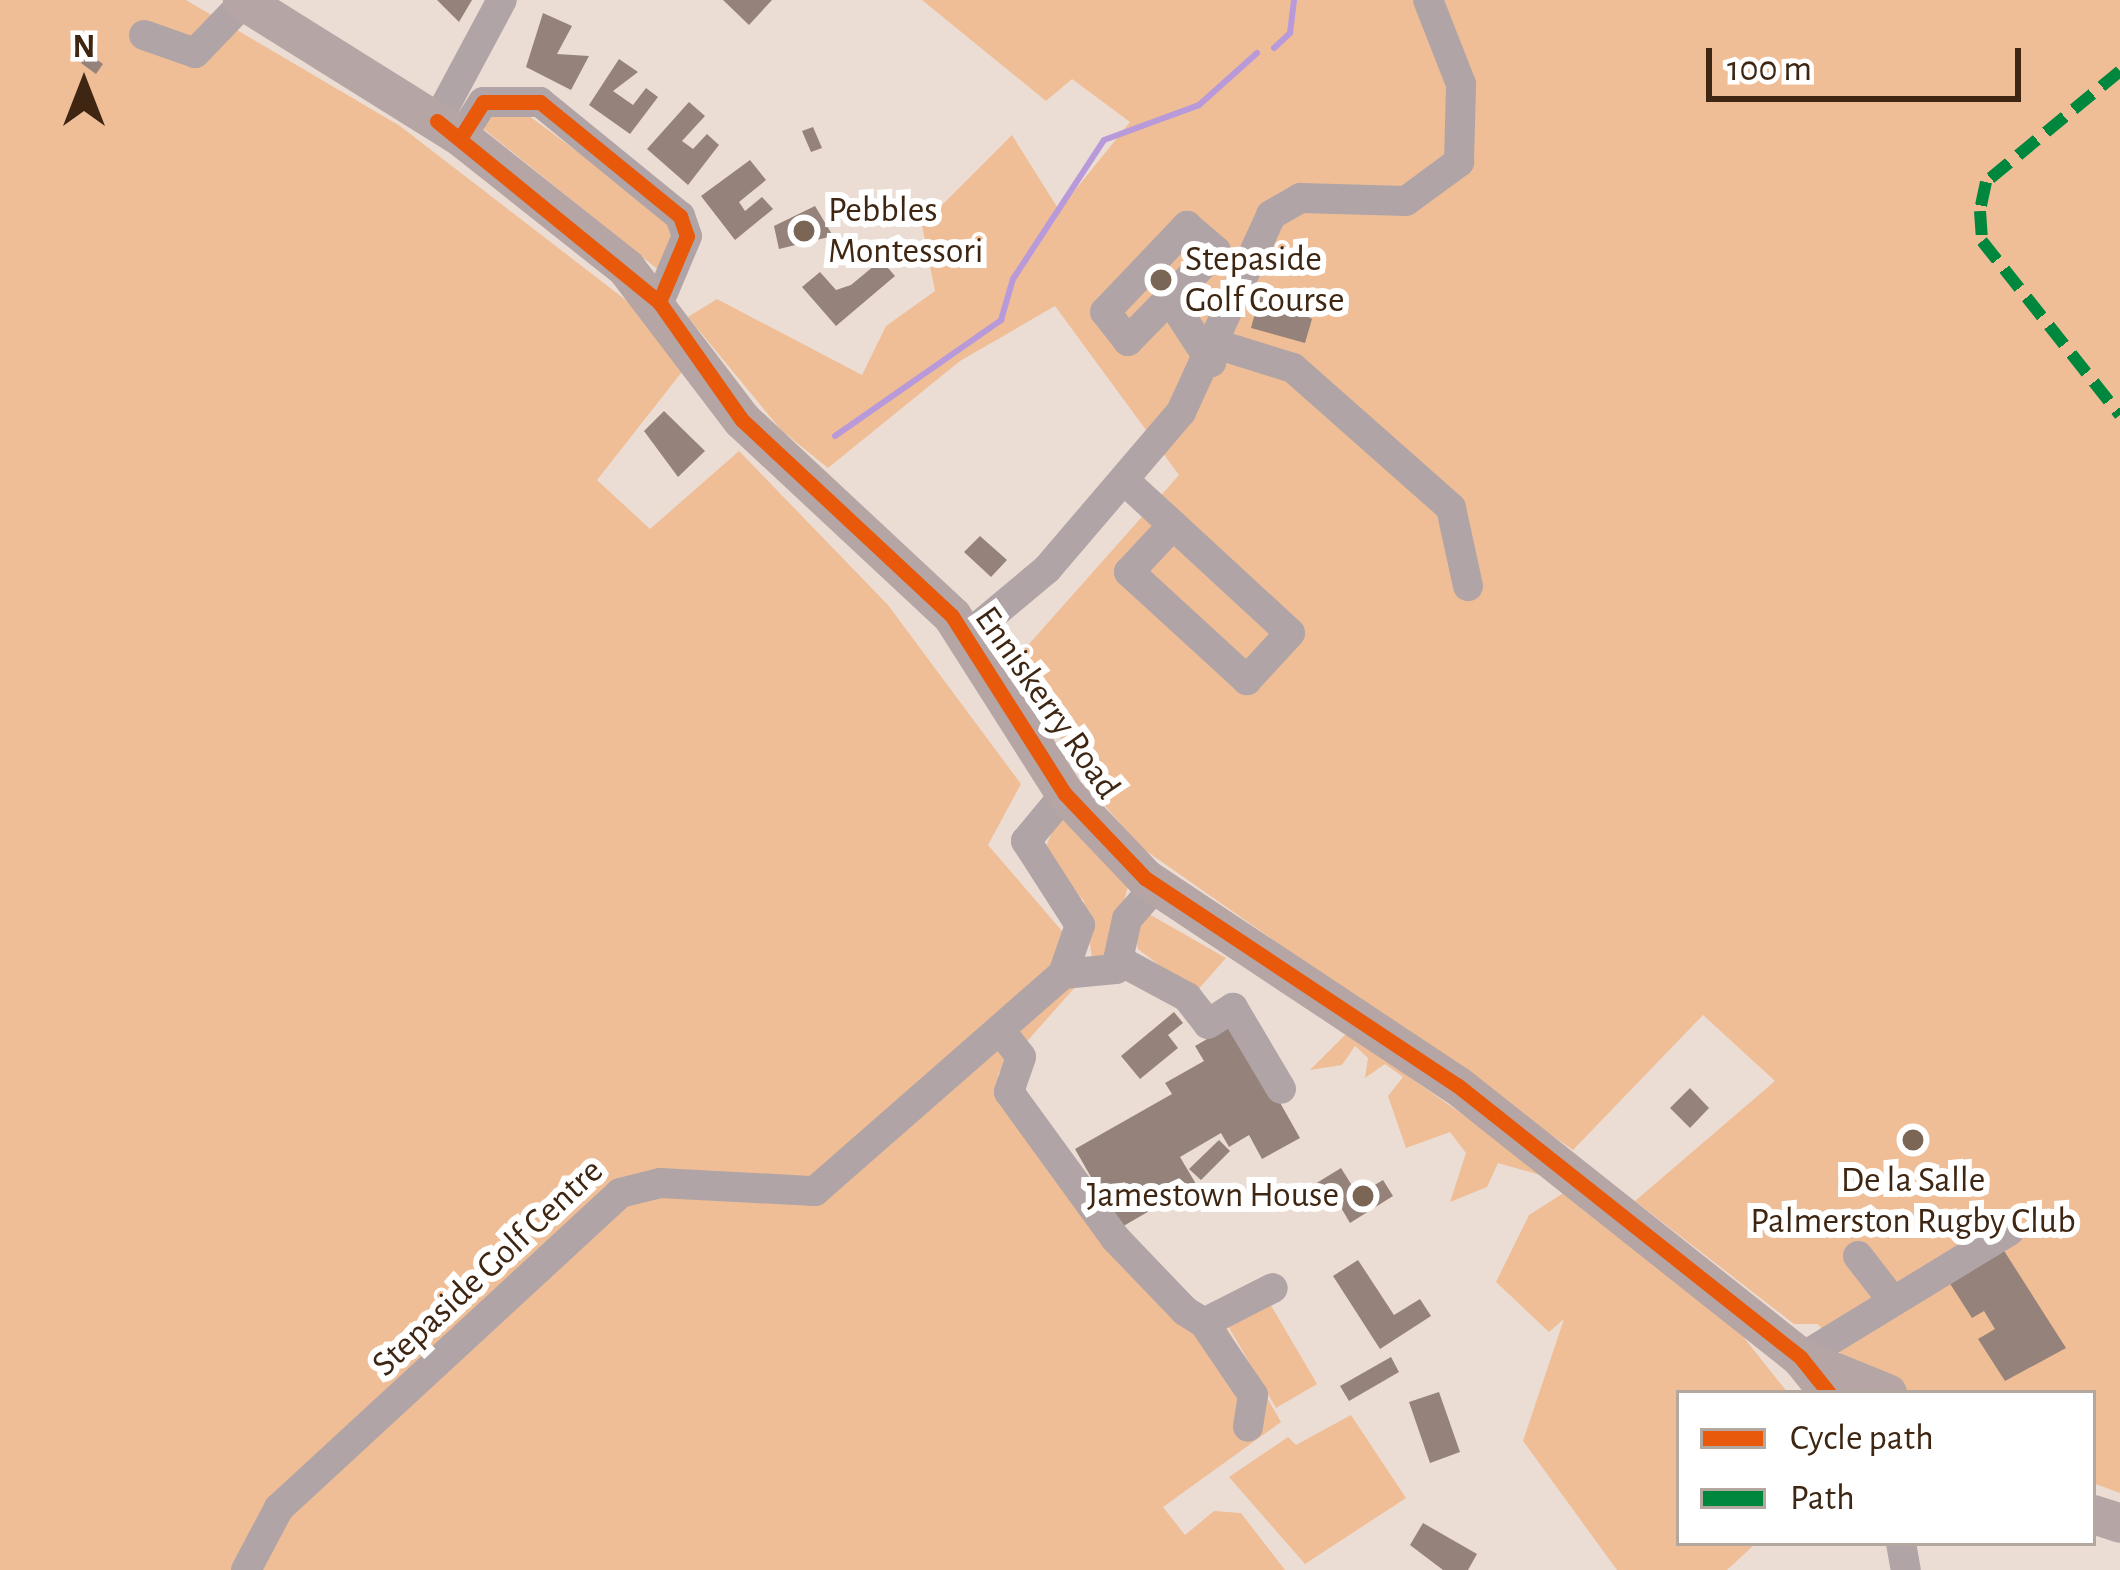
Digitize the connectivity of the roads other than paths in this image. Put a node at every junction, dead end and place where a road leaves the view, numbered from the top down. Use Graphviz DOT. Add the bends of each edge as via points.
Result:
graph roads {
  1 [pos="502,0"];
  2 [pos="1428,0"];
  3 [pos="243,1"];
  4 [pos="144,34"];
  5 [pos="449,129"];
  6 [pos="659,302"];
  7 [pos="1172,302"];
  8 [pos="1215,354"];
  9 [pos="1124,480"];
  10 [pos="1173,525"];
  11 [pos="1468,586"];
  12 [pos="968,635"];
  13 [pos="1065,794"];
  14 [pos="1156,886"];
  15 [pos="1122,962"];
  16 [pos="1063,974"];
  17 [pos="1000,1030"];
  18 [pos="1281,1089"];
  19 [pos="2009,1232"];
  20 [pos="1858,1256"];
  21 [pos="1274,1288"];
  22 [pos="1889,1296"];
  23 [pos="1204,1323"];
  24 [pos="1801,1358"];
  25 [pos="1827,1390"];
  26 [pos="1880,1390"];
  27 [pos="1248,1426"];
  28 [pos="247,1570"];
  1 -- 5 [label="street"];
  2 -- 8 [label="street" via="1461,84 1459,162 1406,201 1301,198 1271,215 1241,268"];
  3 -- 4 [label="street" via="196,53"];
  3 -- 5 [label="main road, Enniskerry Road"];
  5 -- 6 [label="main road, Enniskerry Road"];
  5 -- 6 [label="street" via="483,102 541,102 680,216 687,236"];
  6 -- 12 [label="main road, Enniskerry Road" via="742,420"];
  7 -- 8 [label="street"];
  8 -- 9 [label="street"];
  8 -- 11 [label="street" via="1293,368 1450,508"];
  9 -- 10 [label="street"];
  9 -- 12 [label="street" via="1047,569"];
  10 -- 10 [label="street" via="1290,634 1246,680 1130,572"];
  12 -- 13 [label="main road, Enniskerry Road"];
  13 -- 14 [label="main road, Enniskerry Road"];
  13 -- 16 [label="street" via="1026,841 1080,925"];
  14 -- 15 [label="street" via="1126,919"];
  14 -- 24 [label="main road, Enniskerry Road" via="1457,1085"];
  15 -- 16 [label="street"];
  15 -- 18 [label="street" via="1187,997 1208,1024 1232,1008"];
  16 -- 17 [label="street, Stepaside Golf Centre"];
  17 -- 23 [label="street" via="1021,1058 1009,1092 1069,1178"];
  17 -- 28 [label="street, Stepaside Golf Centre" via="805,1196 660,1183 620,1193 279,1508"];
  19 -- 22 [label="street"];
  20 -- 22 [label="street"];
  21 -- 23 [label="street"];
  22 -- 24 [label="street"];
  23 -- 27 [label="street" via="1253,1395"];
  24 -- 25 [label="main road, Enniskerry Road"];
  24 -- 26 [label="main road, Enniskerry Road"];
}
